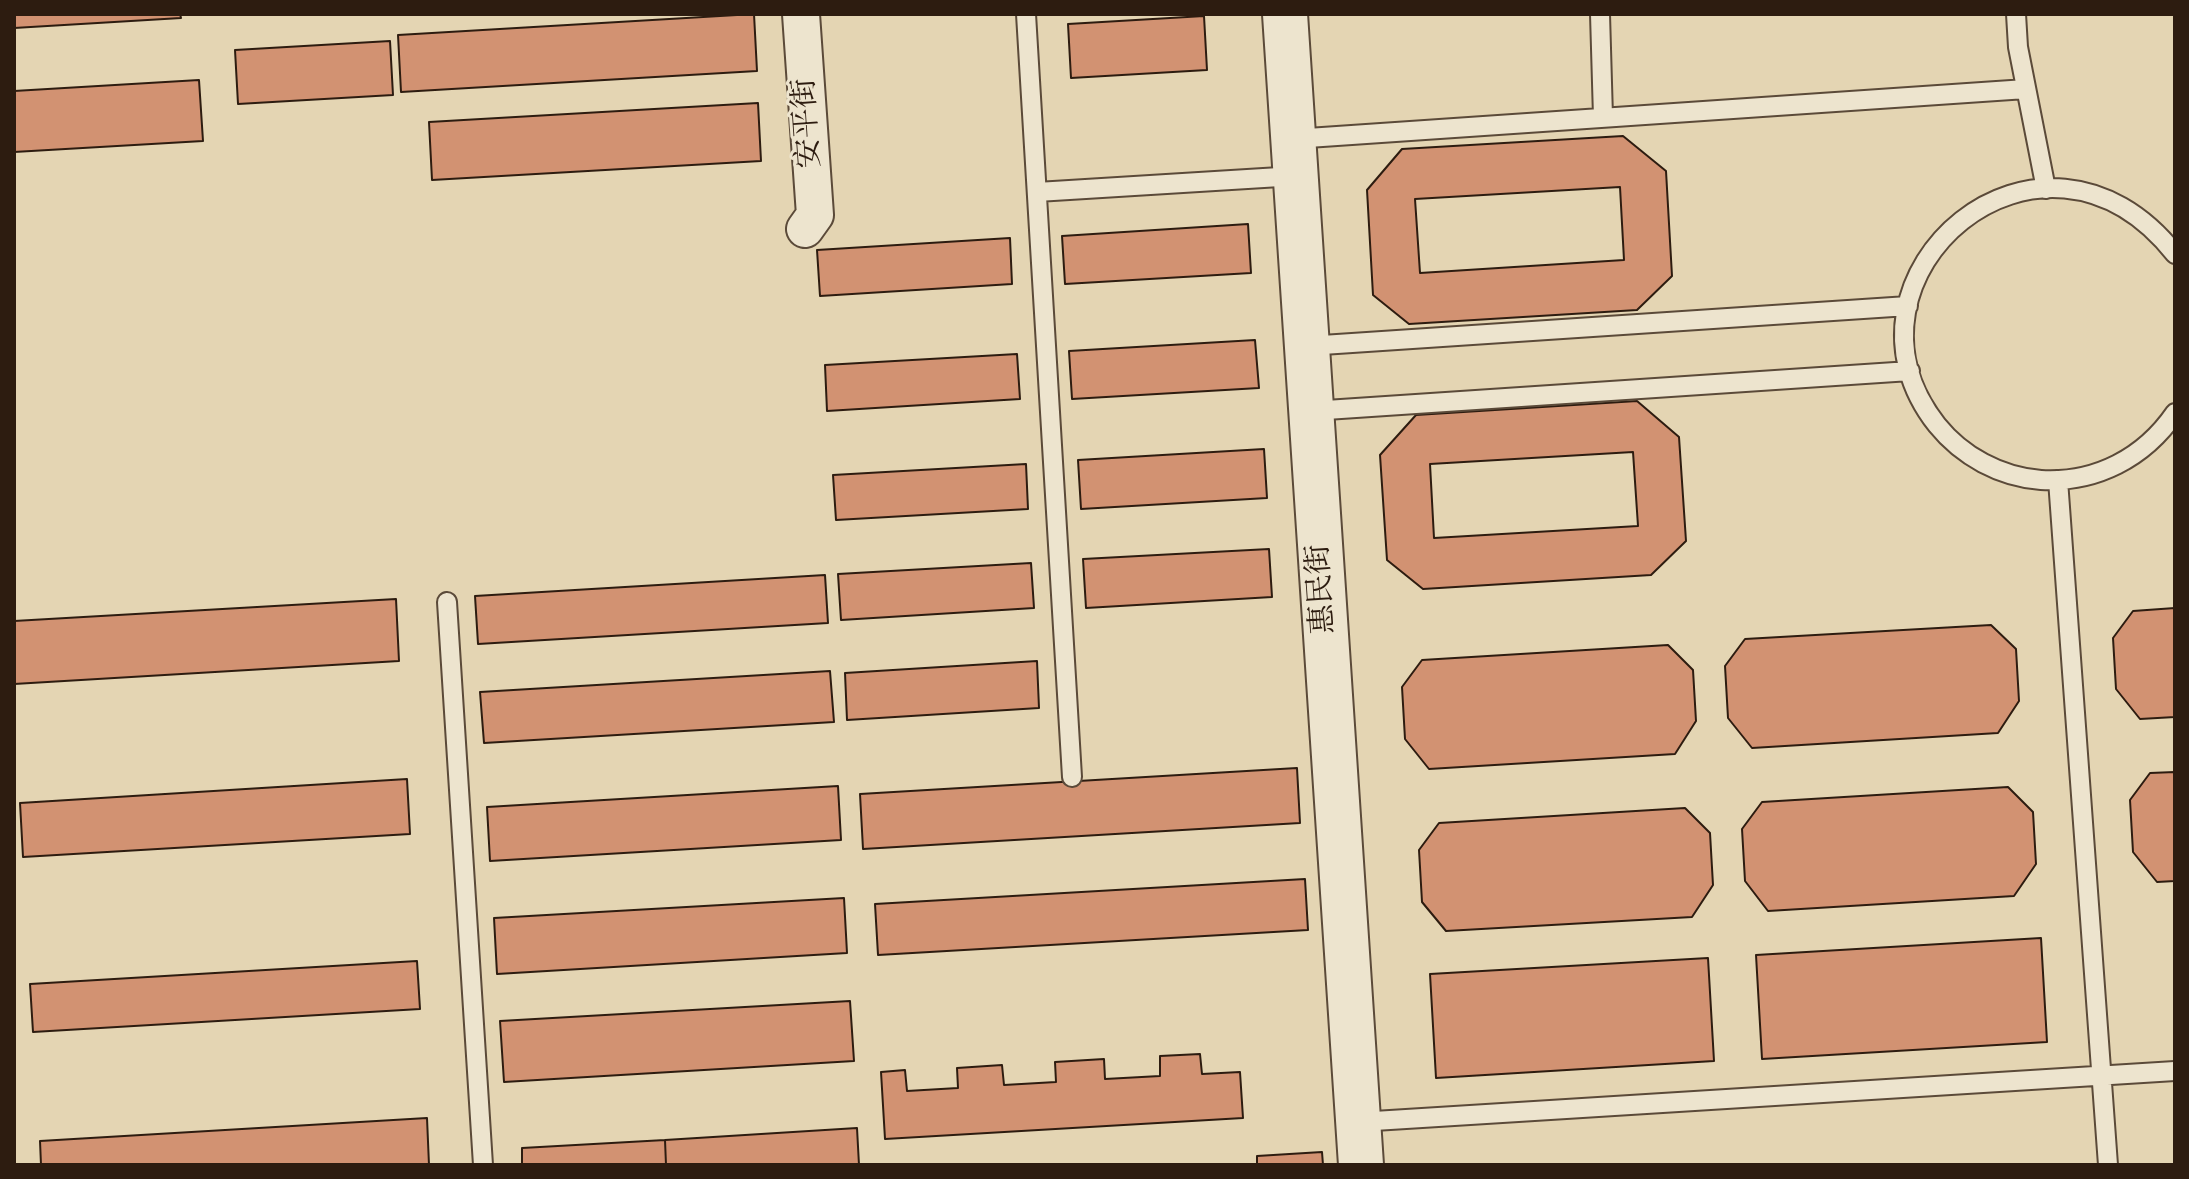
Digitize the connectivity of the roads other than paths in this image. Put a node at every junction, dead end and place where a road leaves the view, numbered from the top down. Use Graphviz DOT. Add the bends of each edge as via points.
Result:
graph roads {
  1 [pos="801,14"];
  2 [pos="1026,14"];
  3 [pos="1285,14"];
  4 [pos="1600,14"];
  5 [pos="2016,14"];
  6 [pos="2026,89"];
  7 [pos="1603,117"];
  8 [pos="1294,158"];
  9 [pos="2046,189"];
  10 [pos="1037,192"];
  11 [pos="805,229"];
  12 [pos="2175,254"];
  13 [pos="1908,306"];
  14 [pos="1307,346"];
  15 [pos="1910,371"];
  16 [pos="1311,411"];
  17 [pos="2175,413"];
  18 [pos="2058,480"];
  19 [pos="447,602"];
  20 [pos="1072,777"];
  21 [pos="2175,1071"];
  22 [pos="2102,1077"];
  23 [pos="1358,1122"];
  24 [pos="483,1165"];
  25 [pos="1361,1165"];
  26 [pos="2108,1165"];
  1 -- 11 [label="street, 安平街" via="815,215"];
  2 -- 10 [label="lane"];
  3 -- 8 [label="street, 惠民街"];
  4 -- 7 [label="lane"];
  5 -- 6 [label="lane"];
  6 -- 7 [label="lane"];
  6 -- 9 [label="lane"];
  7 -- 8 [label="lane"];
  8 -- 10 [label="lane"];
  8 -- 14 [label="street, 惠民街"];
  9 -- 12 [label="lane" via="2088,192 2115,202 2159,234"];
  9 -- 13 [label="lane" via="2003,196 1954,225 1919,271"];
  10 -- 20 [label="lane"];
  13 -- 14 [label="lane"];
  13 -- 15 [label="lane"];
  14 -- 16 [label="street, 惠民街"];
  15 -- 16 [label="lane"];
  15 -- 18 [label="lane" via="1929,415 1972,457 1998,471"];
  16 -- 23 [label="street, 惠民街"];
  17 -- 18 [label="lane" via="2142,450 2116,466"];
  18 -- 22 [label="lane"];
  19 -- 24 [label="lane"];
  21 -- 22 [label="lane"];
  22 -- 23 [label="lane"];
  22 -- 26 [label="lane"];
  23 -- 25 [label="street, 惠民街"];
}
